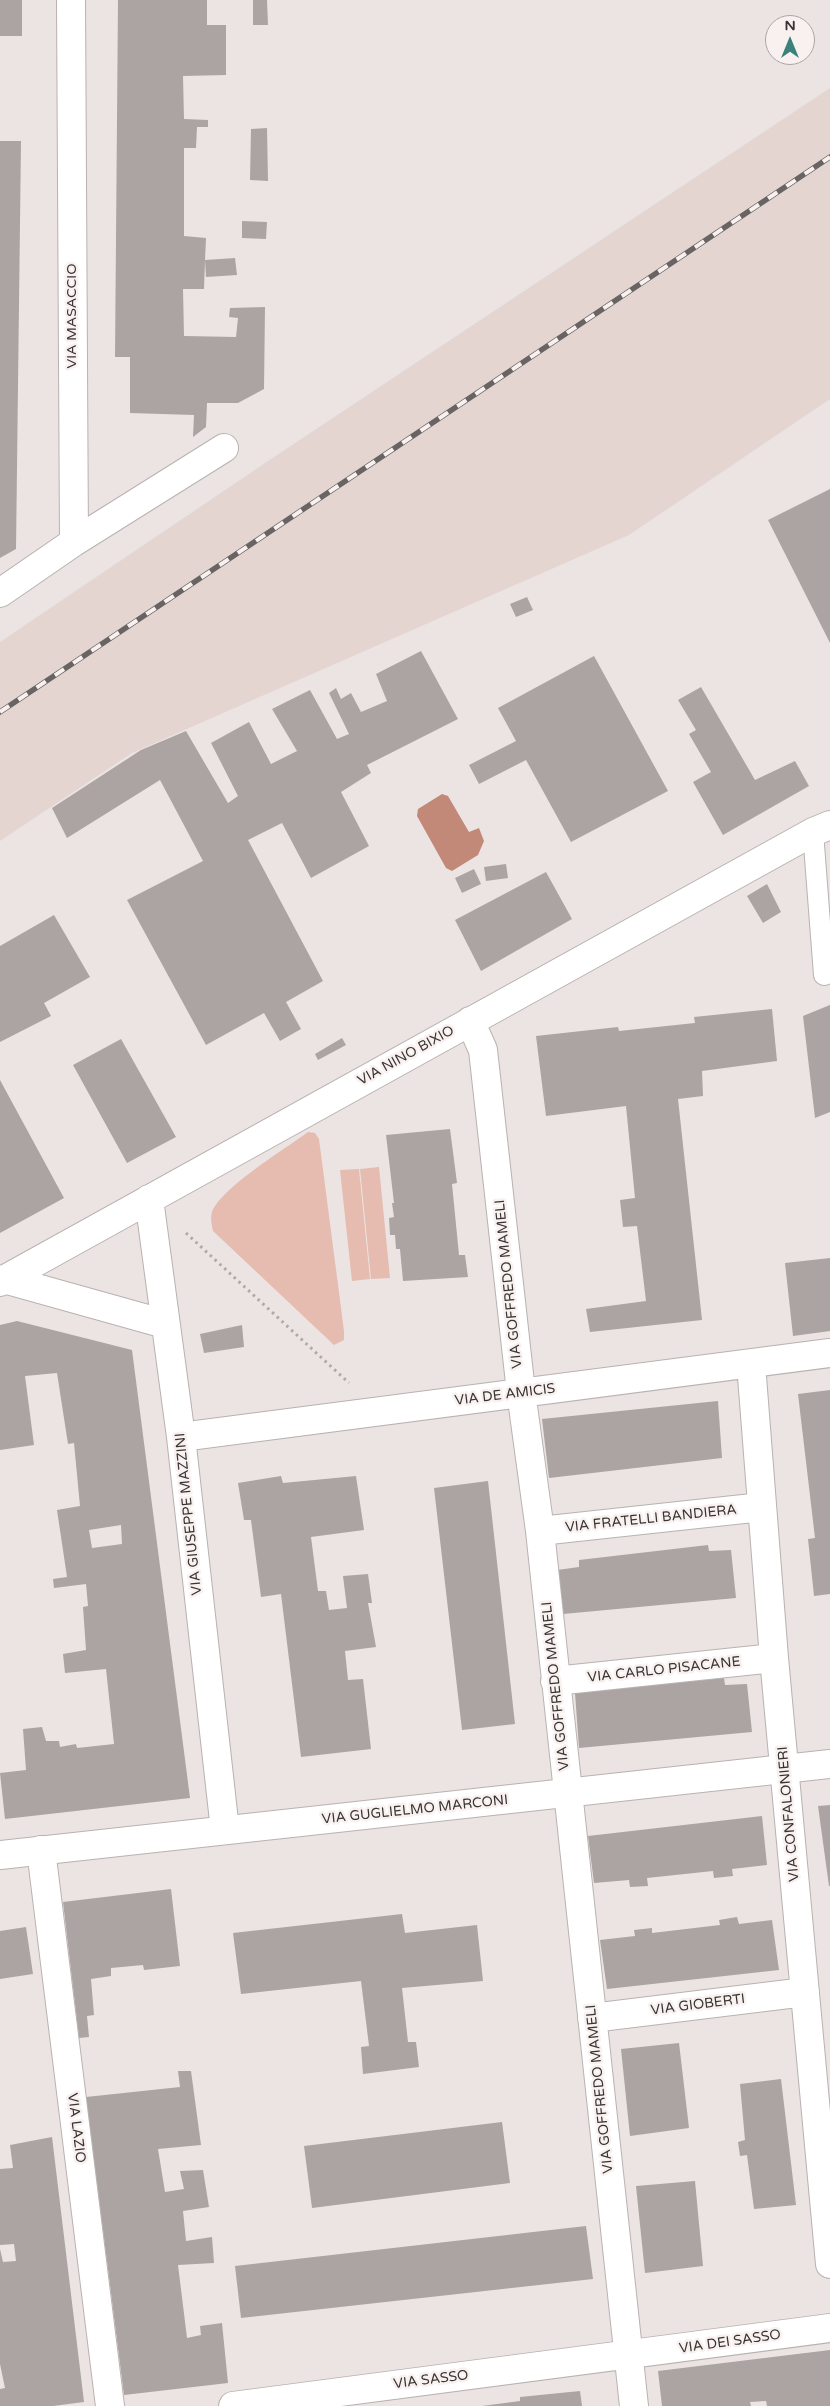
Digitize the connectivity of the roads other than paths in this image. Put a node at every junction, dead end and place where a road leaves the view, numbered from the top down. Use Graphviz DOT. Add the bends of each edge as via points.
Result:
graph roads {
  1 [pos="71,0"];
  2 [pos="224,448"];
  3 [pos="74,542"];
  4 [pos="0,593"];
  5 [pos="822,829"];
  6 [pos="830,973"];
  7 [pos="470,1021"];
  8 [pos="149,1199"];
  9 [pos="2,1280"];
  10 [pos="166,1324"];
  11 [pos="830,1353"];
  12 [pos="751,1364"];
  13 [pos="521,1392"];
  14 [pos="181,1437"];
  15 [pos="762,1507"];
  16 [pos="540,1531"];
  17 [pos="774,1658"];
  18 [pos="555,1681"];
  19 [pos="830,1764"];
  20 [pos="785,1768"];
  21 [pos="567,1794"];
  22 [pos="225,1830"];
  23 [pos="41,1850"];
  24 [pos="0,1855"];
  25 [pos="805,1992"];
  26 [pos="592,2018"];
  27 [pos="830,2264"];
  28 [pos="830,2328"];
  29 [pos="630,2354"];
  30 [pos="332,2400"];
  31 [pos="110,2406"];
  32 [pos="233,2406"];
  33 [pos="634,2406"];
  1 -- 3 [label="street, VIA MASACCIO"];
  2 -- 3 [label="street"];
  3 -- 4 [label="street"];
  5 -- 6 [label="lane" via="824,975"];
  5 -- 7 [label="street, VIA NINO BIXIO"];
  7 -- 8 [label="street, VIA NINO BIXIO"];
  7 -- 13 [label="street, VIA GOFFREDO MAMELI" via="483,1050"];
  8 -- 9 [label="street, VIA NINO BIXIO"];
  8 -- 10 [label="street, VIA GIUSEPPE MAZZINI"];
  9 -- 10 [label="street"];
  10 -- 14 [label="street, VIA GIUSEPPE MAZZINI"];
  11 -- 12 [label="street, VIA DE AMICIS"];
  12 -- 13 [label="street, VIA DE AMICIS"];
  12 -- 15 [label="street, VIA CONFALONIERI"];
  13 -- 14 [label="street, VIA DE AMICIS"];
  13 -- 16 [label="street, VIA GOFFREDO MAMELI"];
  14 -- 22 [label="street, VIA GIUSEPPE MAZZINI"];
  15 -- 16 [label="street, VIA FRATELLI BANDIERA"];
  15 -- 17 [label="street, VIA CONFALONIERI"];
  16 -- 18 [label="street, VIA GOFFREDO MAMELI"];
  17 -- 18 [label="street, VIA CARLO PISACANE"];
  17 -- 20 [label="street, VIA CONFALONIERI"];
  18 -- 21 [label="street, VIA GOFFREDO MAMELI"];
  19 -- 20 [label="street, VIA GUGLIELMO MARCONI"];
  20 -- 21 [label="street, VIA GUGLIELMO MARCONI"];
  20 -- 25 [label="street, VIA CONFALONIERI"];
  21 -- 22 [label="street, VIA GUGLIELMO MARCONI"];
  21 -- 26 [label="street, VIA GOFFREDO MAMELI"];
  22 -- 23 [label="street, VIA GUGLIELMO MARCONI"];
  23 -- 24 [label="street, VIA GUGLIELMO MARCONI"];
  23 -- 31 [label="street, VIA LAZIO"];
  25 -- 26 [label="street, VIA GIOBERTI"];
  25 -- 27 [label="street, VIA CONFALONIERI"];
  26 -- 29 [label="street, VIA GOFFREDO MAMELI"];
  28 -- 29 [label="street, VIA DEI SASSO"];
  29 -- 30 [label="street, VIA SASSO"];
  29 -- 33 [label="street, VIA GOFFREDO MAMELI"];
  30 -- 32 [label="street, VIA SASSO"];
}
